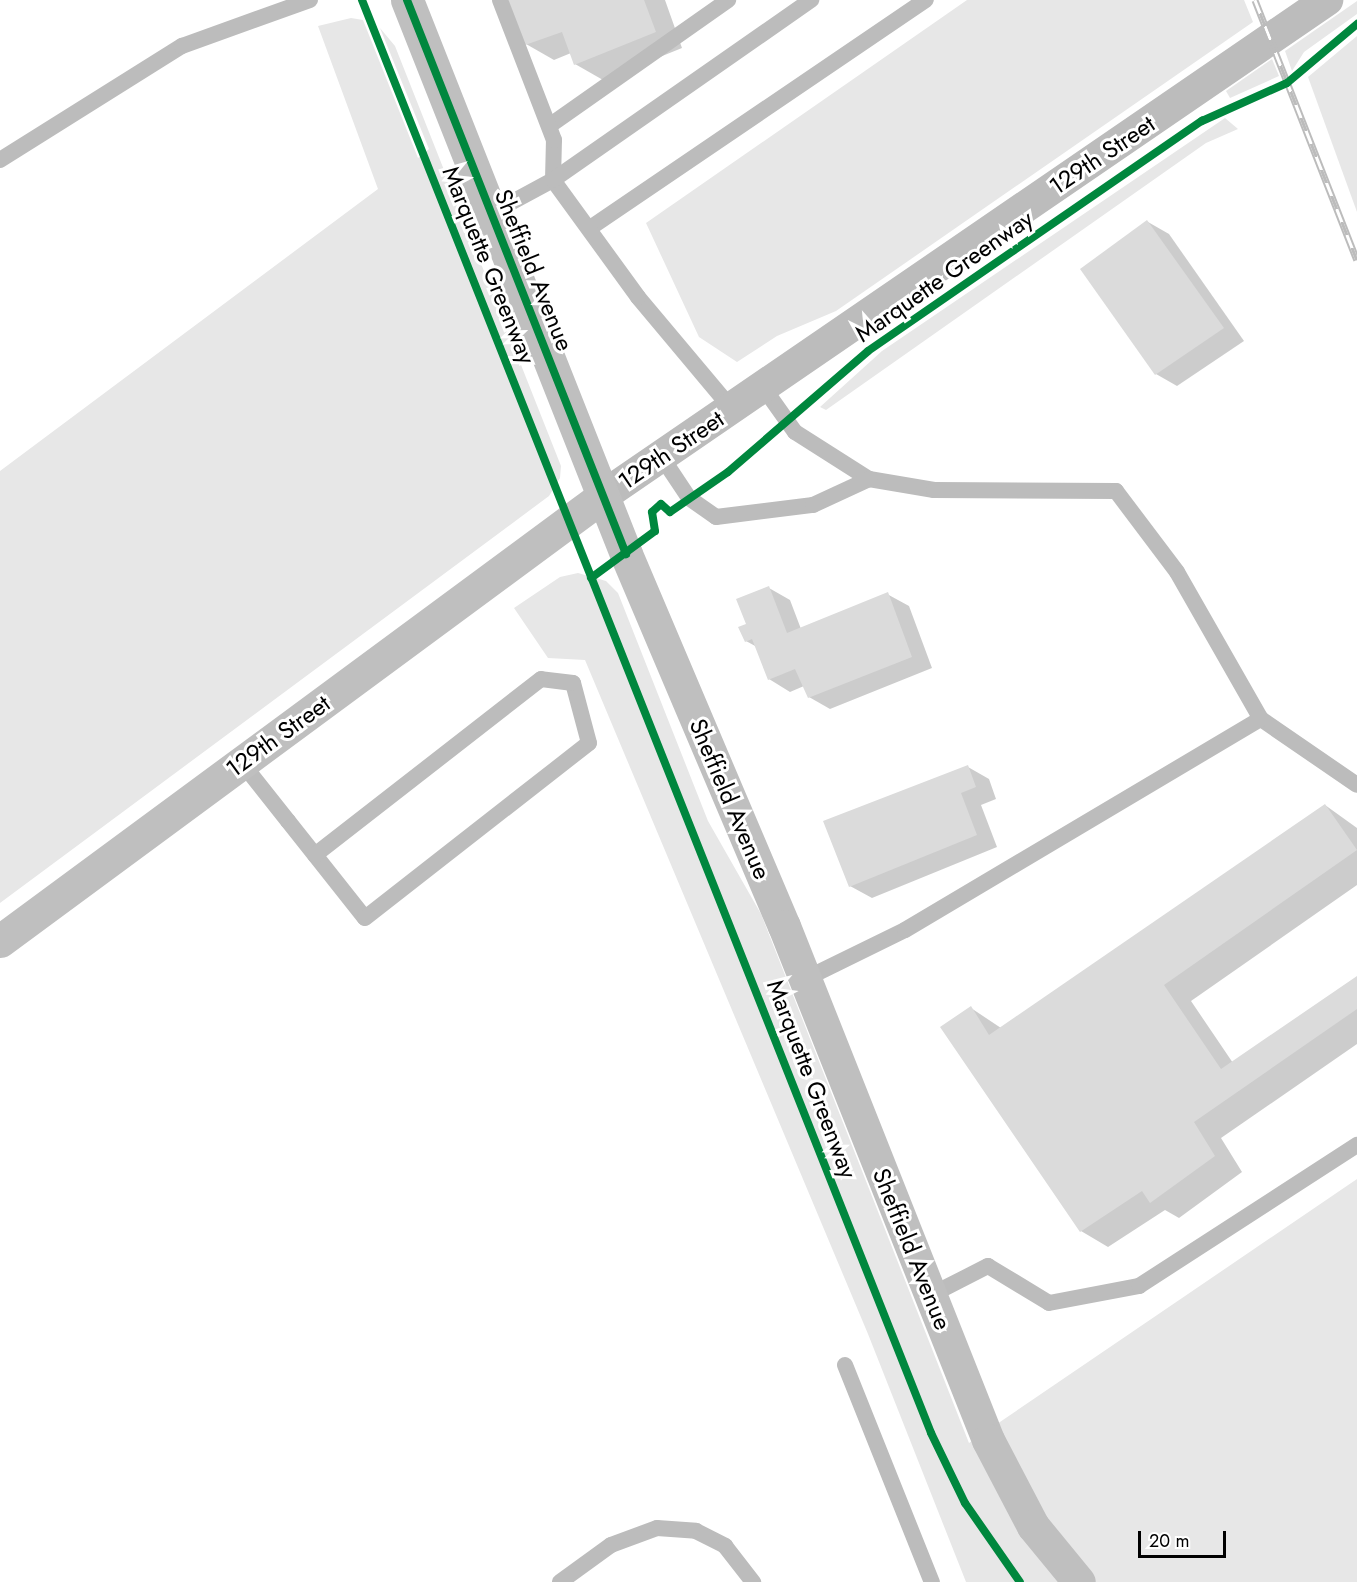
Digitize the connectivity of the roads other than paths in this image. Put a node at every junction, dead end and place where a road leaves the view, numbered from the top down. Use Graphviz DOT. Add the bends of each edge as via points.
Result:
graph roads {
  1 [pos="310,0"];
  2 [pos="407,0"];
  3 [pos="500,0"];
  4 [pos="728,0"];
  5 [pos="811,0"];
  6 [pos="926,0"];
  7 [pos="1327,0"];
  8 [pos="549,126"];
  9 [pos="0,160"];
  10 [pos="552,180"];
  11 [pos="490,214"];
  12 [pos="590,228"];
  13 [pos="763,387"];
  14 [pos="731,408"];
  15 [pos="661,456"];
  16 [pos="868,479"];
  17 [pos="603,496"];
  18 [pos="1261,719"];
  19 [pos="242,763"];
  20 [pos="1357,785"];
  21 [pos="315,855"];
  22 [pos="0,941"];
  23 [pos="805,979"];
  24 [pos="1357,1145"];
  25 [pos="931,1295"];
  26 [pos="845,1365"];
  27 [pos="560,1582"];
  28 [pos="753,1582"];
  29 [pos="932,1582"];
  30 [pos="1080,1582"];
  1 -- 9 [label="lane" via="182,46"];
  2 -- 11 [label="main road, Sheffield Avenue"];
  3 -- 8 [label="lane"];
  4 -- 8 [label="lane"];
  5 -- 10 [label="lane"];
  6 -- 12 [label="lane"];
  7 -- 13 [label="street, 129th Street"];
  8 -- 10 [label="lane" via="554,141"];
  10 -- 11 [label="lane"];
  10 -- 12 [label="lane"];
  11 -- 17 [label="main road, Sheffield Avenue"];
  12 -- 14 [label="lane" via="638,297"];
  13 -- 14 [label="street, 129th Street"];
  13 -- 16 [label="lane" via="795,432"];
  14 -- 15 [label="street, 129th Street"];
  15 -- 16 [label="lane" via="689,498 716,517 813,505"];
  15 -- 17 [label="street, 129th Street"];
  16 -- 18 [label="lane" via="934,490 1116,491 1177,572"];
  17 -- 19 [label="main road, 129th Street"];
  17 -- 23 [label="main road, Sheffield Avenue"];
  18 -- 20 [label="lane"];
  18 -- 23 [label="lane" via="904,930"];
  19 -- 21 [label="lane"];
  19 -- 22 [label="main road, 129th Street"];
  21 -- 21 [label="lane" via="365,918 590,743 573,683 541,679"];
  23 -- 25 [label="main road, Sheffield Avenue"];
  24 -- 25 [label="lane" via="1139,1286 1049,1303 988,1266"];
  25 -- 30 [label="main road, Sheffield Avenue" via="1009,1484 1033,1526"];
  26 -- 29 [label="lane"];
  27 -- 28 [label="lane" via="611,1545 657,1528 696,1531 725,1546"];
}
